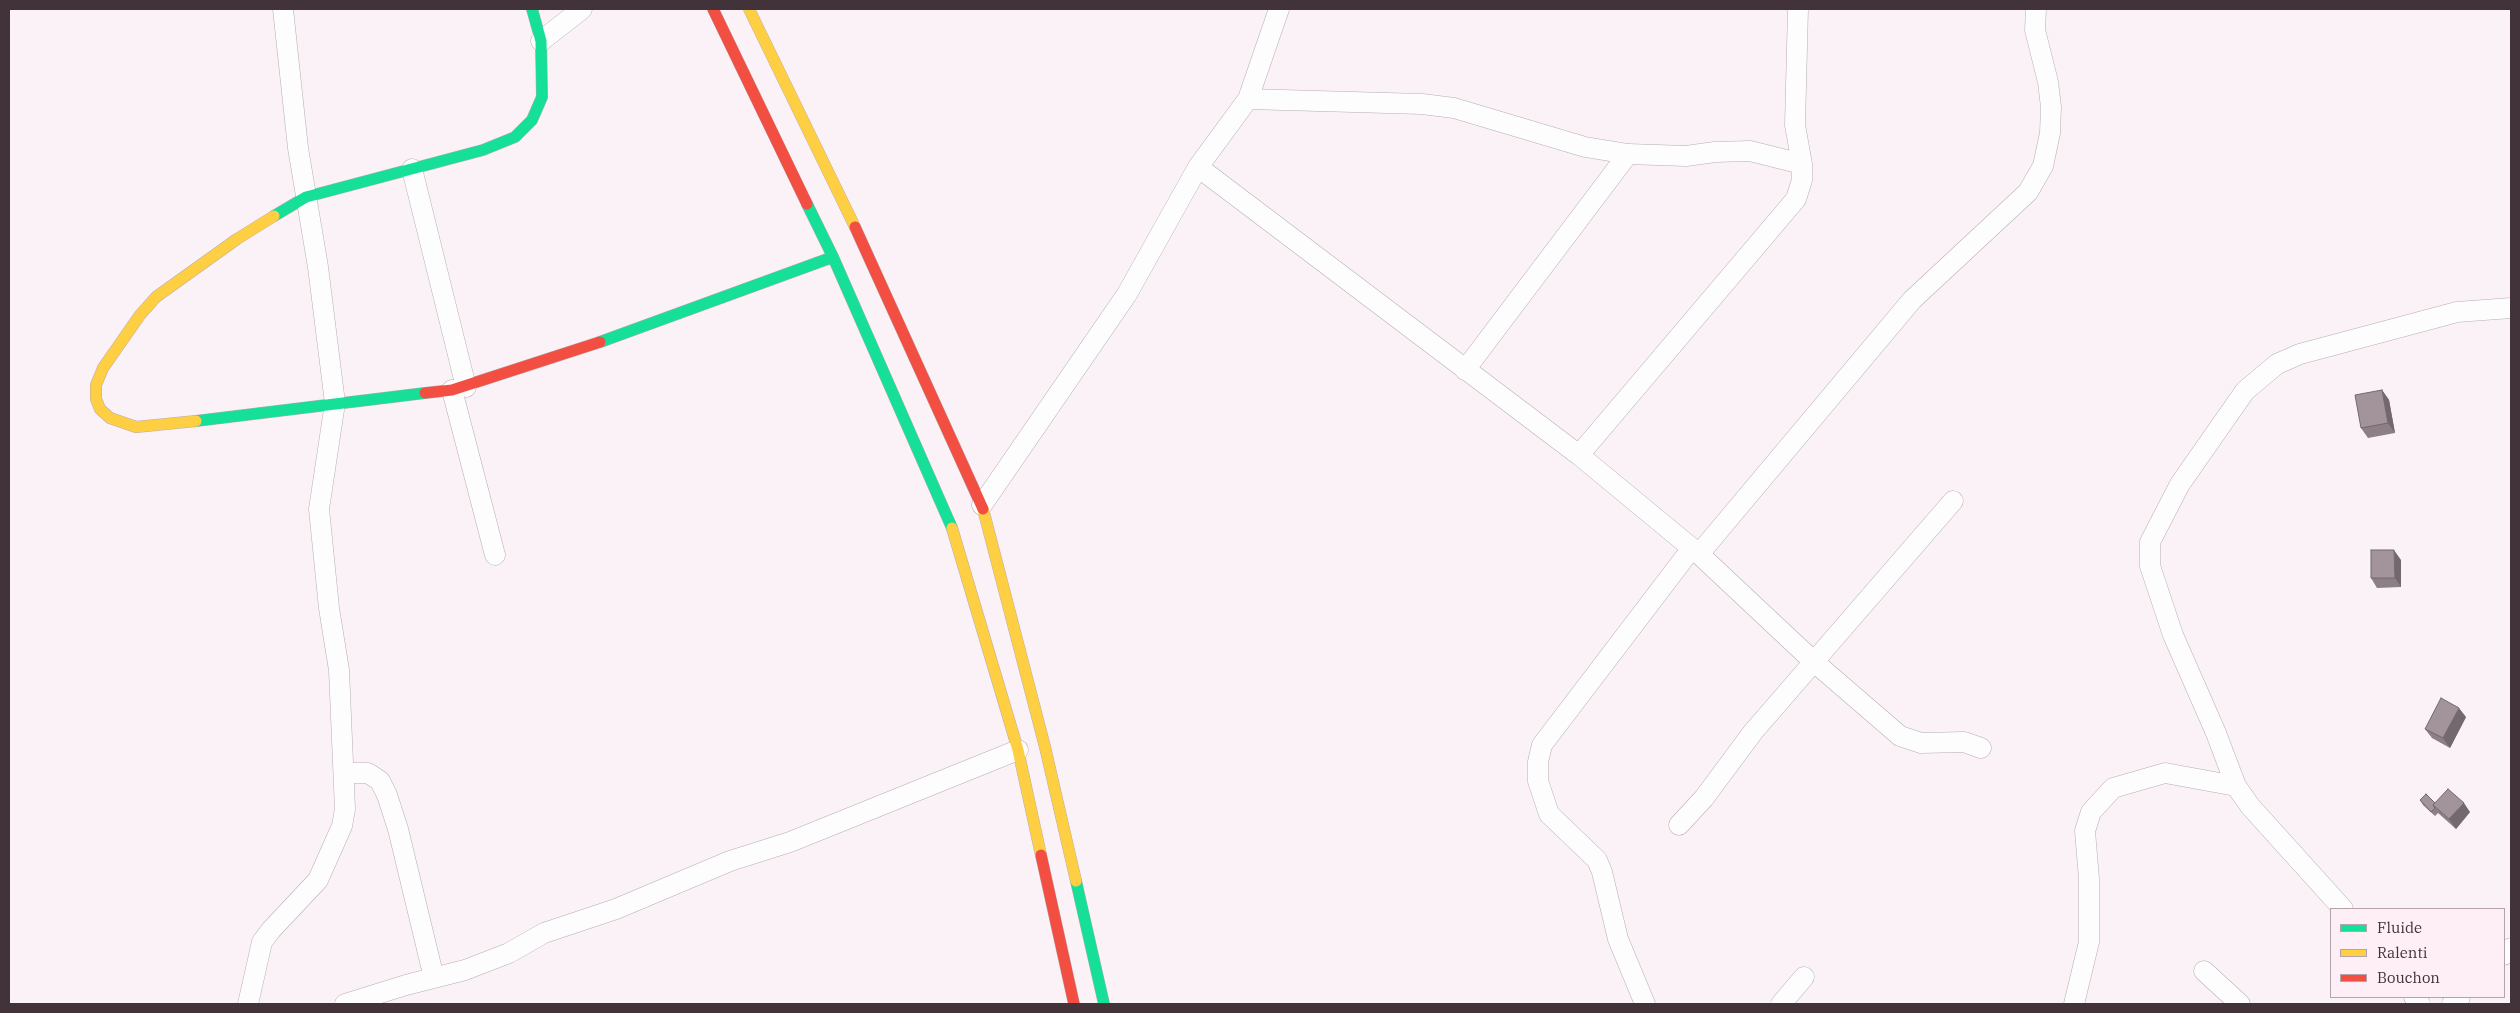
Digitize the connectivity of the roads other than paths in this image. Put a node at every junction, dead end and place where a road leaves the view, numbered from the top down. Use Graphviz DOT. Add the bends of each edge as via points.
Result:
graph roads {
  1 [pos="283,9"];
  2 [pos="532,9"];
  3 [pos="582,9"];
  4 [pos="713,9"];
  5 [pos="749,9"];
  6 [pos="1279,9"];
  7 [pos="1798,9"];
  8 [pos="2036,9"];
  9 [pos="541,41"];
  10 [pos="1248,99"];
  11 [pos="1628,154"];
  12 [pos="1802,164"];
  13 [pos="1198,167"];
  14 [pos="412,169"];
  15 [pos="306,197"];
  16 [pos="833,257"];
  17 [pos="2511,308"];
  18 [pos="1465,370"];
  19 [pos="459,388"];
  20 [pos="335,403"];
  21 [pos="1579,455"];
  22 [pos="1953,501"];
  23 [pos="982,505"];
  24 [pos="1695,551"];
  25 [pos="495,555"];
  26 [pos="1813,661"];
  27 [pos="1981,748"];
  28 [pos="1018,750"];
  29 [pos="344,773"];
  30 [pos="2236,786"];
  31 [pos="1679,825"];
  32 [pos="2342,908"];
  33 [pos="2204,971"];
  34 [pos="1804,977"];
  35 [pos="434,978"];
  36 [pos="248,1004"];
  37 [pos="344,1004"];
  38 [pos="1074,1004"];
  39 [pos="1104,1004"];
  40 [pos="1645,1004"];
  41 [pos="1781,1004"];
  42 [pos="2074,1004"];
  43 [pos="2240,1004"];
  1 -- 15 [label="street"];
  2 -- 9 [label="street"];
  3 -- 9 [label="street"];
  4 -- 16 [label="street"];
  5 -- 23 [label="street" via="862,242"];
  6 -- 10 [label="street"];
  7 -- 12 [label="street" via="1795,125"];
  8 -- 24 [label="street" via="2035,30 2051,107 2050,133 2044,166 2028,192 1912,300"];
  9 -- 14 [label="street" via="542,97 532,120 515,137 484,150"];
  10 -- 11 [label="street" via="1422,104 1454,108 1585,147"];
  10 -- 13 [label="street"];
  11 -- 12 [label="street" via="1686,156 1750,151"];
  11 -- 18 [label="street"];
  12 -- 21 [label="street" via="1802,180 1796,199"];
  13 -- 18 [label="street"];
  13 -- 23 [label="street" via="1127,294"];
  14 -- 15 [label="street"];
  14 -- 19 [label="street"];
  15 -- 20 [label="street"];
  15 -- 20 [label="street" via="237,239 156,297 103,368 96,385 96,399 100,409 110,418 136,427"];
  16 -- 19 [label="street" via="603,342"];
  16 -- 28 [label="street" via="948,516"];
  17 -- 30 [label="street" via="2457,312 2300,354 2277,364 2245,391 2180,484 2150,542 2150,566 2173,635"];
  18 -- 21 [label="street"];
  19 -- 20 [label="street"];
  19 -- 25 [label="street"];
  20 -- 29 [label="street" via="319,509 339,670"];
  21 -- 24 [label="street"];
  22 -- 26 [label="street"];
  23 -- 39 [label="street" via="1045,747"];
  24 -- 26 [label="street"];
  24 -- 40 [label="street" via="1542,745 1538,762 1538,781 1549,814 1597,860 1618,939"];
  26 -- 27 [label="street" via="1900,736 1921,743 1964,742"];
  26 -- 31 [label="street"];
  28 -- 35 [label="street" via="790,842 730,861 616,909 544,933 509,953"];
  28 -- 38 [label="street"];
  29 -- 35 [label="street" via="368,773 380,782 387,795"];
  29 -- 36 [label="street" via="342,826 318,880 262,942"];
  30 -- 32 [label="street" via="2250,806"];
  30 -- 42 [label="street" via="2165,773 2112,788 2091,812 2085,832 2090,879 2089,942"];
  33 -- 43 [label="street"];
  34 -- 41 [label="street"];
  35 -- 37 [label="street"];
}
